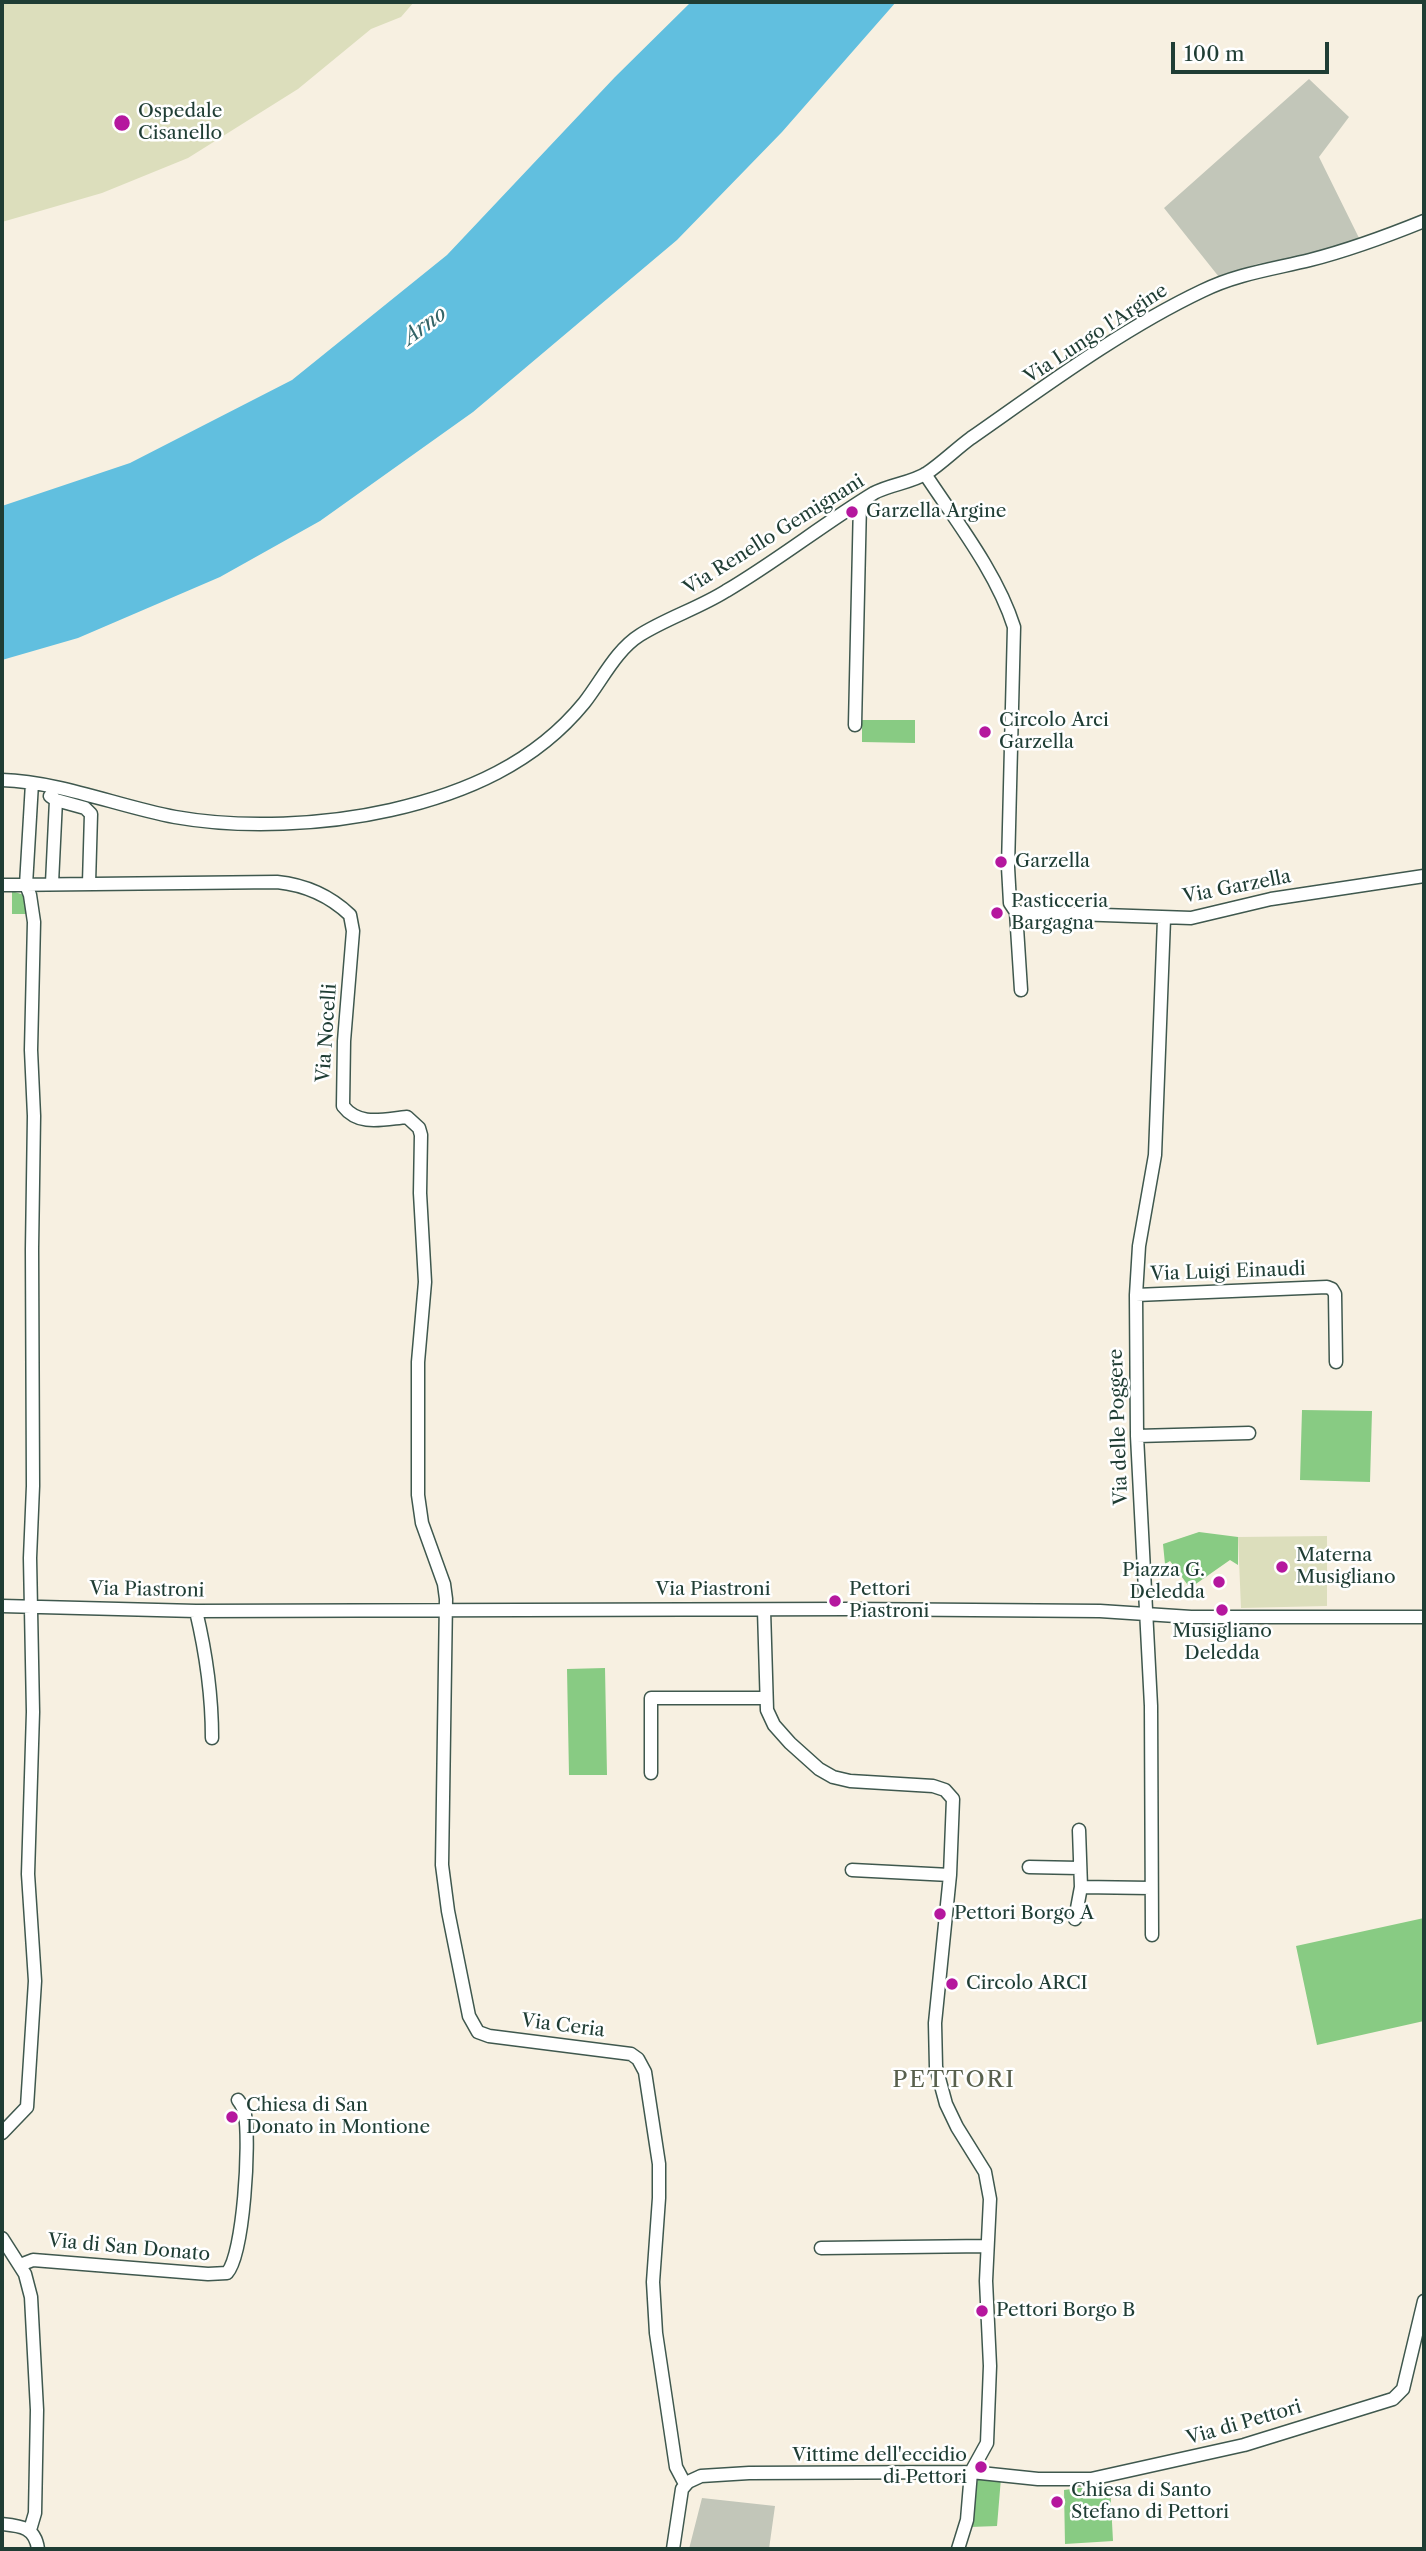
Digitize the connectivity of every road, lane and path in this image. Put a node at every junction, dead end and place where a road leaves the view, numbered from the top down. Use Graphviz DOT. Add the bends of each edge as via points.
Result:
graph roads {
  1 [pos="1424,221"];
  2 [pos="925,474"];
  3 [pos="860,502"];
  4 [pos="855,724"];
  5 [pos="2,779"];
  6 [pos="37,784"];
  7 [pos="56,800"];
  8 [pos="1424,876"];
  9 [pos="51,883"];
  10 [pos="89,883"];
  11 [pos="2,885"];
  12 [pos="26,885"];
  13 [pos="1016,912"];
  14 [pos="1164,919"];
  15 [pos="1021,990"];
  16 [pos="1136,1295"];
  17 [pos="1336,1362"];
  18 [pos="1249,1433"];
  19 [pos="1137,1436"];
  20 [pos="2,1606"];
  21 [pos="31,1606"];
  22 [pos="447,1610"];
  23 [pos="764,1610"];
  24 [pos="196,1611"];
  25 [pos="1147,1613"];
  26 [pos="1424,1617"];
  27 [pos="765,1698"];
  28 [pos="212,1738"];
  29 [pos="651,1773"];
  30 [pos="1079,1830"];
  31 [pos="1029,1867"];
  32 [pos="1079,1868"];
  33 [pos="852,1870"];
  34 [pos="950,1875"];
  35 [pos="1081,1887"];
  36 [pos="1151,1888"];
  37 [pos="1075,1919"];
  38 [pos="1152,1935"];
  39 [pos="238,2100"];
  40 [pos="2,2133"];
  41 [pos="2,2238"];
  42 [pos="987,2246"];
  43 [pos="821,2248"];
  44 [pos="20,2265"];
  45 [pos="1424,2301"];
  46 [pos="981,2455"];
  47 [pos="971,2472"];
  48 [pos="999,2474"];
  49 [pos="685,2484"];
  50 [pos="2,2524"];
  51 [pos="30,2530"];
  52 [pos="38,2549"];
  53 [pos="673,2549"];
  54 [pos="958,2549"];
  1 -- 2 [label="street, Via Lungo l'Argine" via="1201,291 1136,326"];
  2 -- 3 [label="street, Via Renello Gemignani"];
  2 -- 13 [label="street" via="1003,598 1014,627 1009,867 1010,902"];
  3 -- 4 [label="street"];
  3 -- 6 [label="street, Via Renello Gemignani" via="723,593 635,638 569,720 531,754 433,800 320,821 220,822 171,816"];
  5 -- 6 [label="street, Via Renello Gemignani"];
  6 -- 7 [label="street"];
  6 -- 12 [label="street"];
  7 -- 9 [label="street"];
  7 -- 10 [label="street" via="91,814"];
  8 -- 14 [label="street, Via Garzella"];
  9 -- 10 [label="street, Via Nocelli"];
  9 -- 12 [label="street, Via Nocelli"];
  10 -- 22 [label="street, Via Nocelli" via="291,884 317,891 350,915 353,931 343,1106 355,1118 366,1120 407,1117 421,1135 425,1282 418,1362 418,1495"];
  11 -- 12 [label="street, Via Nocelli"];
  12 -- 21 [label="street" via="34,922"];
  13 -- 14 [label="street, Via Garzella"];
  13 -- 15 [label="street"];
  14 -- 16 [label="street, Via delle Poggere" via="1155,1155 1139,1246"];
  16 -- 17 [label="street, Via Luigi Einaudi" via="1327,1287 1335,1294"];
  16 -- 19 [label="street, Via delle Poggere"];
  18 -- 19 [label="street"];
  19 -- 25 [label="street, Via delle Poggere"];
  20 -- 21 [label="street, Via Piastroni"];
  21 -- 24 [label="street, Via Piastroni"];
  21 -- 40 [label="street" via="28,1890 34,1981 27,2107"];
  22 -- 23 [label="street, Via Piastroni"];
  22 -- 24 [label="street, Via Piastroni"];
  22 -- 49 [label="street, Via Ceria" via="442,1865 470,2016 478,2032 489,2036 631,2054 645,2072 659,2164 653,2283 656,2333 676,2467"];
  23 -- 25 [label="street, Via Piastroni"];
  23 -- 27 [label="street"];
  24 -- 28 [label="street" via="212,1698"];
  25 -- 26 [label="street, Via Piastroni" via="1227,1618"];
  25 -- 36 [label="street, Via delle Poggere"];
  27 -- 29 [label="street" via="651,1698"];
  27 -- 34 [label="street" via="778,1731 827,1774 850,1781 933,1786 949,1793 955,1808"];
  30 -- 32 [label="street"];
  31 -- 32 [label="street"];
  32 -- 35 [label="street"];
  33 -- 34 [label="street"];
  34 -- 42 [label="street" via="935,2024 936,2067 946,2105 988,2181"];
  35 -- 36 [label="street"];
  35 -- 37 [label="street"];
  36 -- 38 [label="street, Via delle Poggere"];
  39 -- 44 [label="street, Via di San Donato" via="246,2125 244,2189 239,2241 227,2273 33,2260"];
  41 -- 44 [label="street"];
  42 -- 43 [label="street"];
  42 -- 46 [label="street" via="989,2379 987,2443"];
  44 -- 51 [label="street" via="31,2297 36,2383 35,2514"];
  45 -- 48 [label="street, Via di Pettori" via="1403,2389 1393,2399 1244,2445 1114,2475 1038,2479"];
  46 -- 47 [label="street"];
  46 -- 48 [label="street"];
  47 -- 48 [label="street, Via di Pettori"];
  47 -- 49 [label="street, Via di Pettori" via="731,2474 701,2476"];
  47 -- 54 [label="street" via="967,2520"];
  49 -- 53 [label="street"];
  50 -- 51 [label="street"];
  51 -- 52 [label="street"];
}
